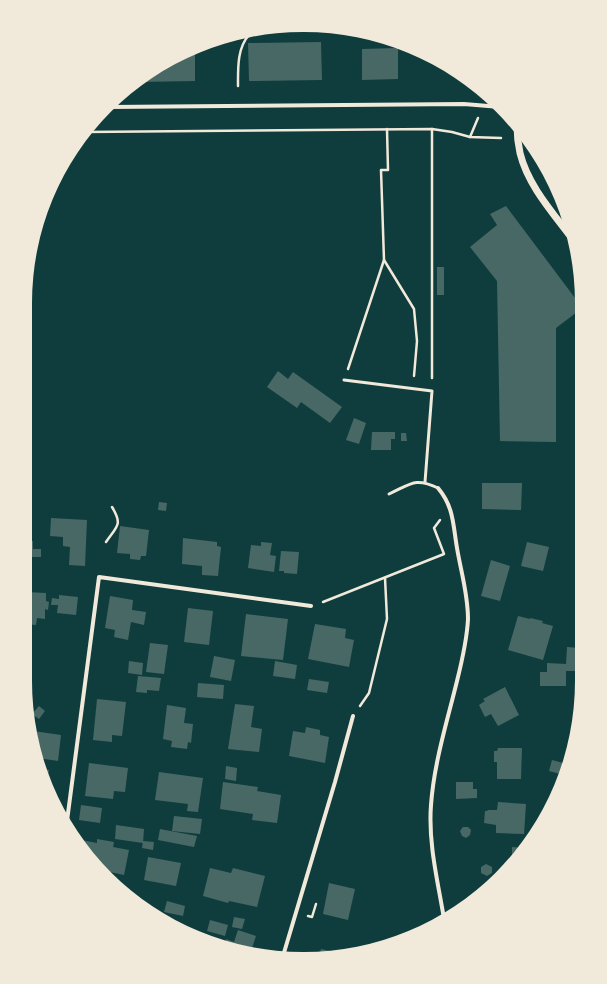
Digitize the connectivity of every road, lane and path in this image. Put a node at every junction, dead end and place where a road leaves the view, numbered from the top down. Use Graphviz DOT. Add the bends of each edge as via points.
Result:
graph roads {
  1 [pos="247,38"];
  2 [pos="238,86"];
  3 [pos="490,106"];
  4 [pos="117,107"];
  5 [pos="480,114"];
  6 [pos="387,129"];
  7 [pos="432,129"];
  8 [pos="93,132"];
  9 [pos="518,137"];
  10 [pos="470,138"];
  11 [pos="501,138"];
  12 [pos="565,228"];
  13 [pos="384,260"];
  14 [pos="344,380"];
  15 [pos="413,388"];
  16 [pos="432,391"];
  17 [pos="425,482"];
  18 [pos="438,488"];
  19 [pos="389,494"];
  20 [pos="112,507"];
  21 [pos="437,537"];
  22 [pos="106,542"];
  23 [pos="385,578"];
  24 [pos="327,600"];
  25 [pos="311,606"];
  26 [pos="353,716"];
  27 [pos="68,815"];
  28 [pos="316,904"];
  29 [pos="443,913"];
  30 [pos="312,917"];
  31 [pos="285,951"];
  1 -- 2 [label="path" via="238,64"];
  3 -- 4 [label="street" via="464,104"];
  5 -- 10 [label="path"];
  6 -- 7 [label="path"];
  6 -- 8 [label="path"];
  6 -- 13 [label="path" via="388,170 381,170"];
  7 -- 10 [label="path"];
  7 -- 16 [label="path"];
  9 -- 12 [label="street" via="520,153 529,175 539,194"];
  10 -- 11 [label="path"];
  13 -- 14 [label="path"];
  13 -- 15 [label="path" via="414,308 417,341"];
  14 -- 15 [label="lane"];
  15 -- 16 [label="lane"];
  16 -- 17 [label="lane"];
  17 -- 18 [label="lane"];
  17 -- 19 [label="lane" via="414,482"];
  18 -- 29 [label="street" via="450,507 468,605 466,646 434,778 431,807 432,847"];
  20 -- 22 [label="path" via="118,524"];
  21 -- 23 [label="path" via="444,554"];
  23 -- 24 [label="path"];
  23 -- 26 [label="path" via="387,619 369,693"];
  25 -- 27 [label="street" via="99,577"];
  26 -- 31 [label="street"];
  28 -- 30 [label="path"];
}
